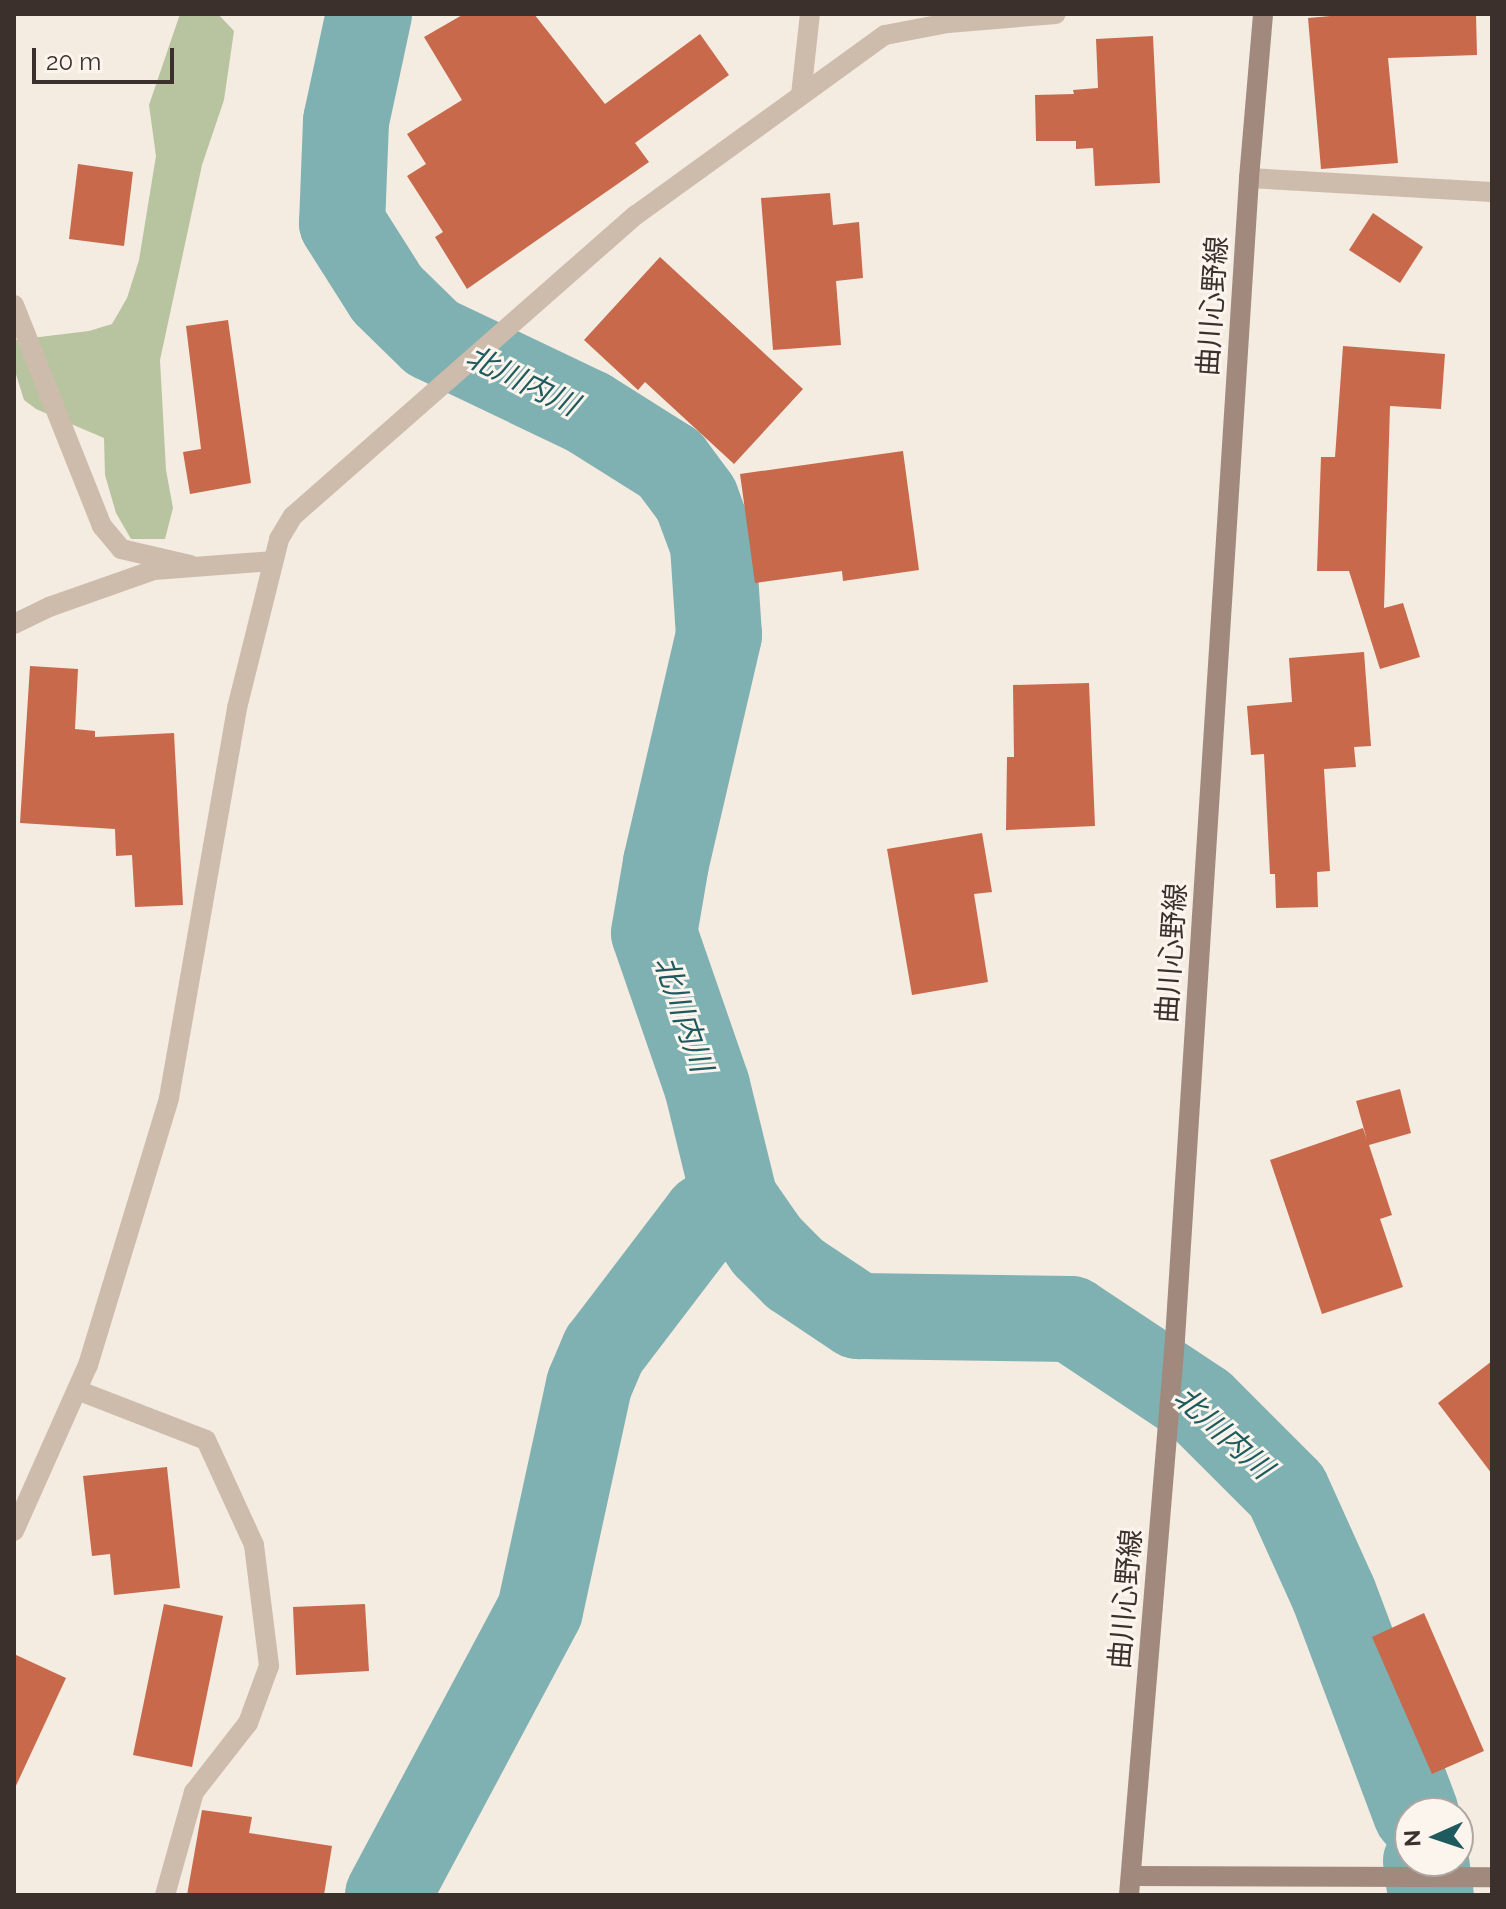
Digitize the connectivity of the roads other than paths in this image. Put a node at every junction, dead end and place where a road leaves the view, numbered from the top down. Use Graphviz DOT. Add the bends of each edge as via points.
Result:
graph roads {
  1 [pos="810,14"];
  2 [pos="1056,14"];
  3 [pos="1263,14"];
  4 [pos="801,95"];
  5 [pos="1249,178"];
  6 [pos="1492,192"];
  7 [pos="14,305"];
  8 [pos="273,561"];
  9 [pos="190,565"];
  10 [pos="14,624"];
  11 [pos="77,1390"];
  12 [pos="14,1531"];
  13 [pos="1492,1877"];
  14 [pos="1130,1886"];
  15 [pos="165,1895"];
  1 -- 4 [label="street"];
  2 -- 4 [label="street" via="948,23 885,35"];
  3 -- 5 [label="main road, 曲川心野線"];
  4 -- 8 [label="street" via="636,215 293,516"];
  5 -- 6 [label="street"];
  5 -- 14 [label="main road, 曲川心野線" via="1175,1339"];
  7 -- 9 [label="street" via="102,526 121,549"];
  8 -- 9 [label="street"];
  8 -- 11 [label="street" via="237,708 169,1098"];
  9 -- 10 [label="street" via="154,570"];
  11 -- 12 [label="street"];
  11 -- 15 [label="street" via="206,1440 254,1545 269,1666 248,1723 194,1792"];
  13 -- 14 [label="main road"];
}
